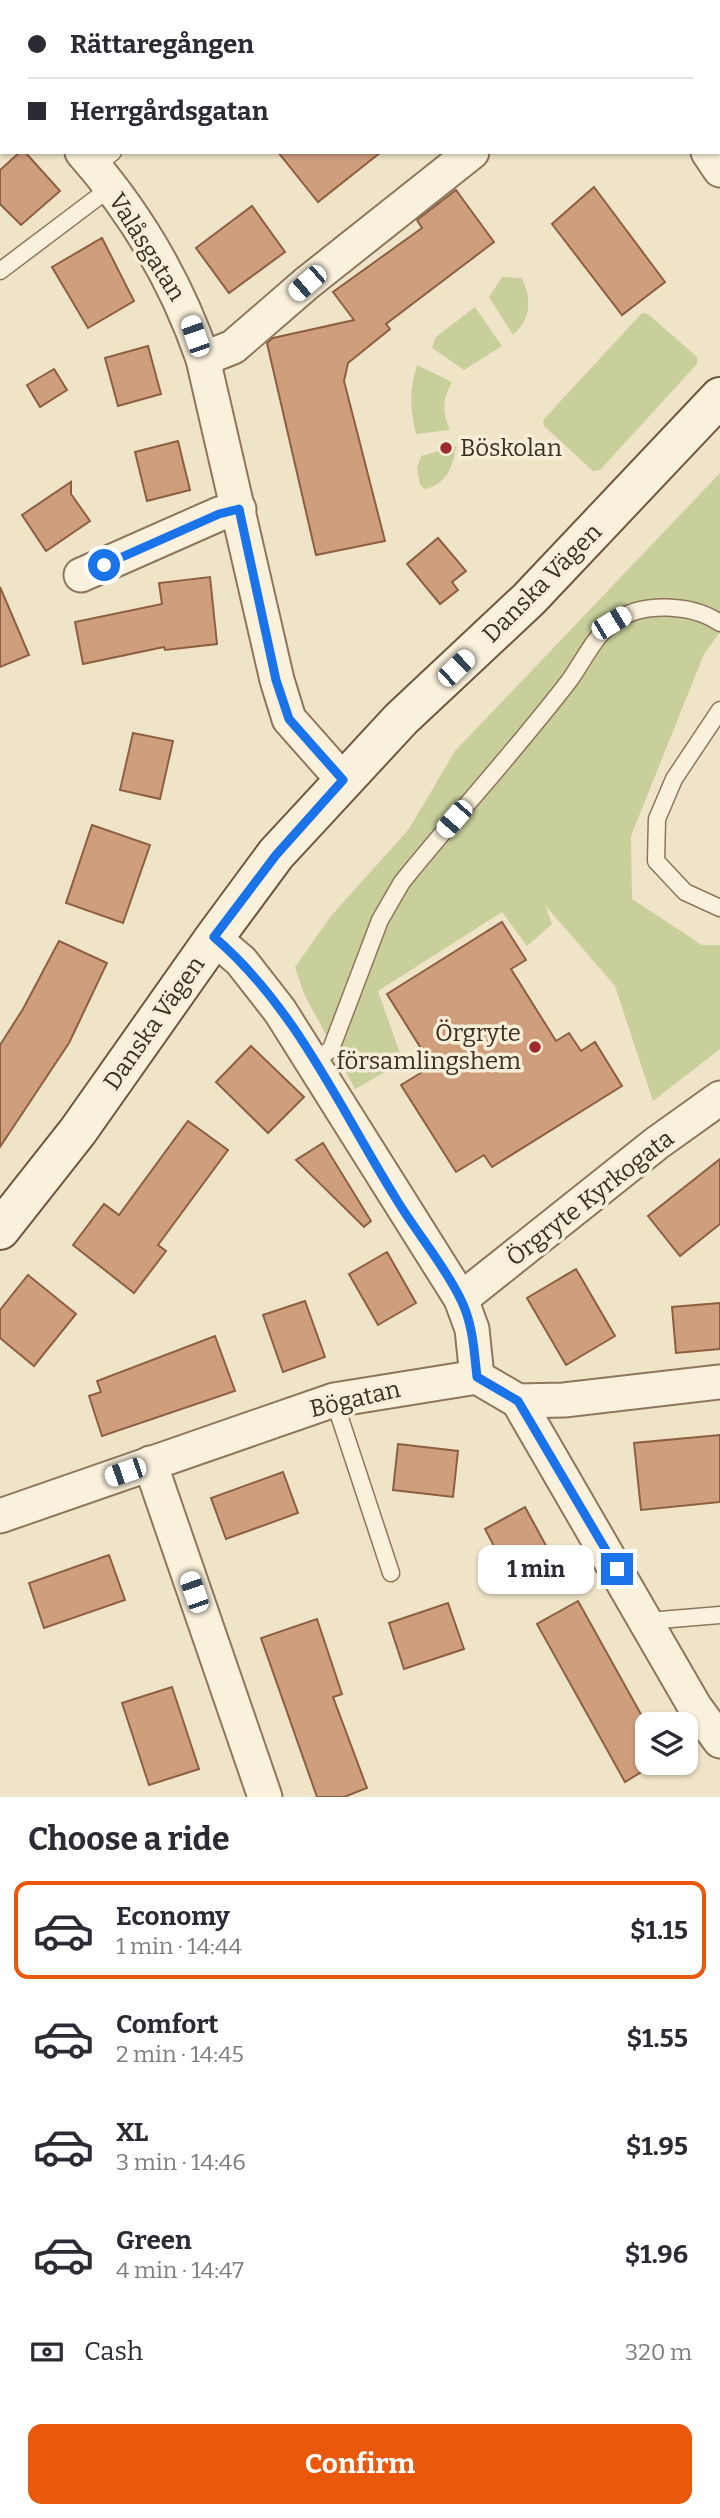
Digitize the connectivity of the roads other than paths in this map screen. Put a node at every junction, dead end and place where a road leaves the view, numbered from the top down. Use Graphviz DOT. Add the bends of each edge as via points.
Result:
graph roads {
  1 [pos="469,154"];
  2 [pos="709,154"];
  3 [pos="100,165"];
  4 [pos="720,170"];
  5 [pos="0,271"];
  6 [pos="203,359"];
  7 [pos="720,397"];
  8 [pos="239,509"];
  9 [pos="81,575"];
  10 [pos="720,622"];
  11 [pos="720,710"];
  12 [pos="343,780"];
  13 [pos="720,908"];
  14 [pos="214,937"];
  15 [pos="315,1061"];
  16 [pos="720,1098"];
  17 [pos="0,1230"];
  18 [pos="461,1299"];
  19 [pos="477,1377"];
  20 [pos="720,1382"];
  21 [pos="334,1400"];
  22 [pos="518,1401"];
  23 [pos="150,1463"];
  24 [pos="0,1516"];
  25 [pos="391,1573"];
  26 [pos="720,1615"];
  27 [pos="648,1621"];
  28 [pos="720,1741"];
  29 [pos="265,1797"];
  1 -- 6 [label="street" via="233,347"];
  2 -- 4 [label="street"];
  3 -- 5 [label="lane"];
  3 -- 6 [label="street, Valåsgatan" via="177,291"];
  6 -- 8 [label="street, Valåsgatan"];
  7 -- 12 [label="street, Danska Vägen" via="529,599"];
  8 -- 9 [label="street"];
  8 -- 12 [label="street, Valåsgatan" via="276,680 289,719"];
  10 -- 15 [label="lane" via="689,609 649,610 625,615 604,631 402,882 380,920 331,1049"];
  11 -- 13 [label="lane" via="674,779 657,819 656,861 685,892"];
  12 -- 14 [label="street, Danska Vägen" via="276,855"];
  14 -- 15 [label="street" via="257,978"];
  14 -- 17 [label="street, Danska Vägen" via="78,1130"];
  15 -- 18 [label="street"];
  16 -- 18 [label="street, Örgryte Kyrkogata"];
  18 -- 19 [label="street" via="472,1329"];
  19 -- 21 [label="street, Bögatan"];
  19 -- 22 [label="street"];
  20 -- 22 [label="street"];
  21 -- 23 [label="street, Bögatan"];
  21 -- 25 [label="lane"];
  22 -- 27 [label="street"];
  23 -- 24 [label="street, Bögatan"];
  23 -- 29 [label="street"];
  26 -- 27 [label="lane"];
  27 -- 28 [label="street" via="703,1703"];
}
